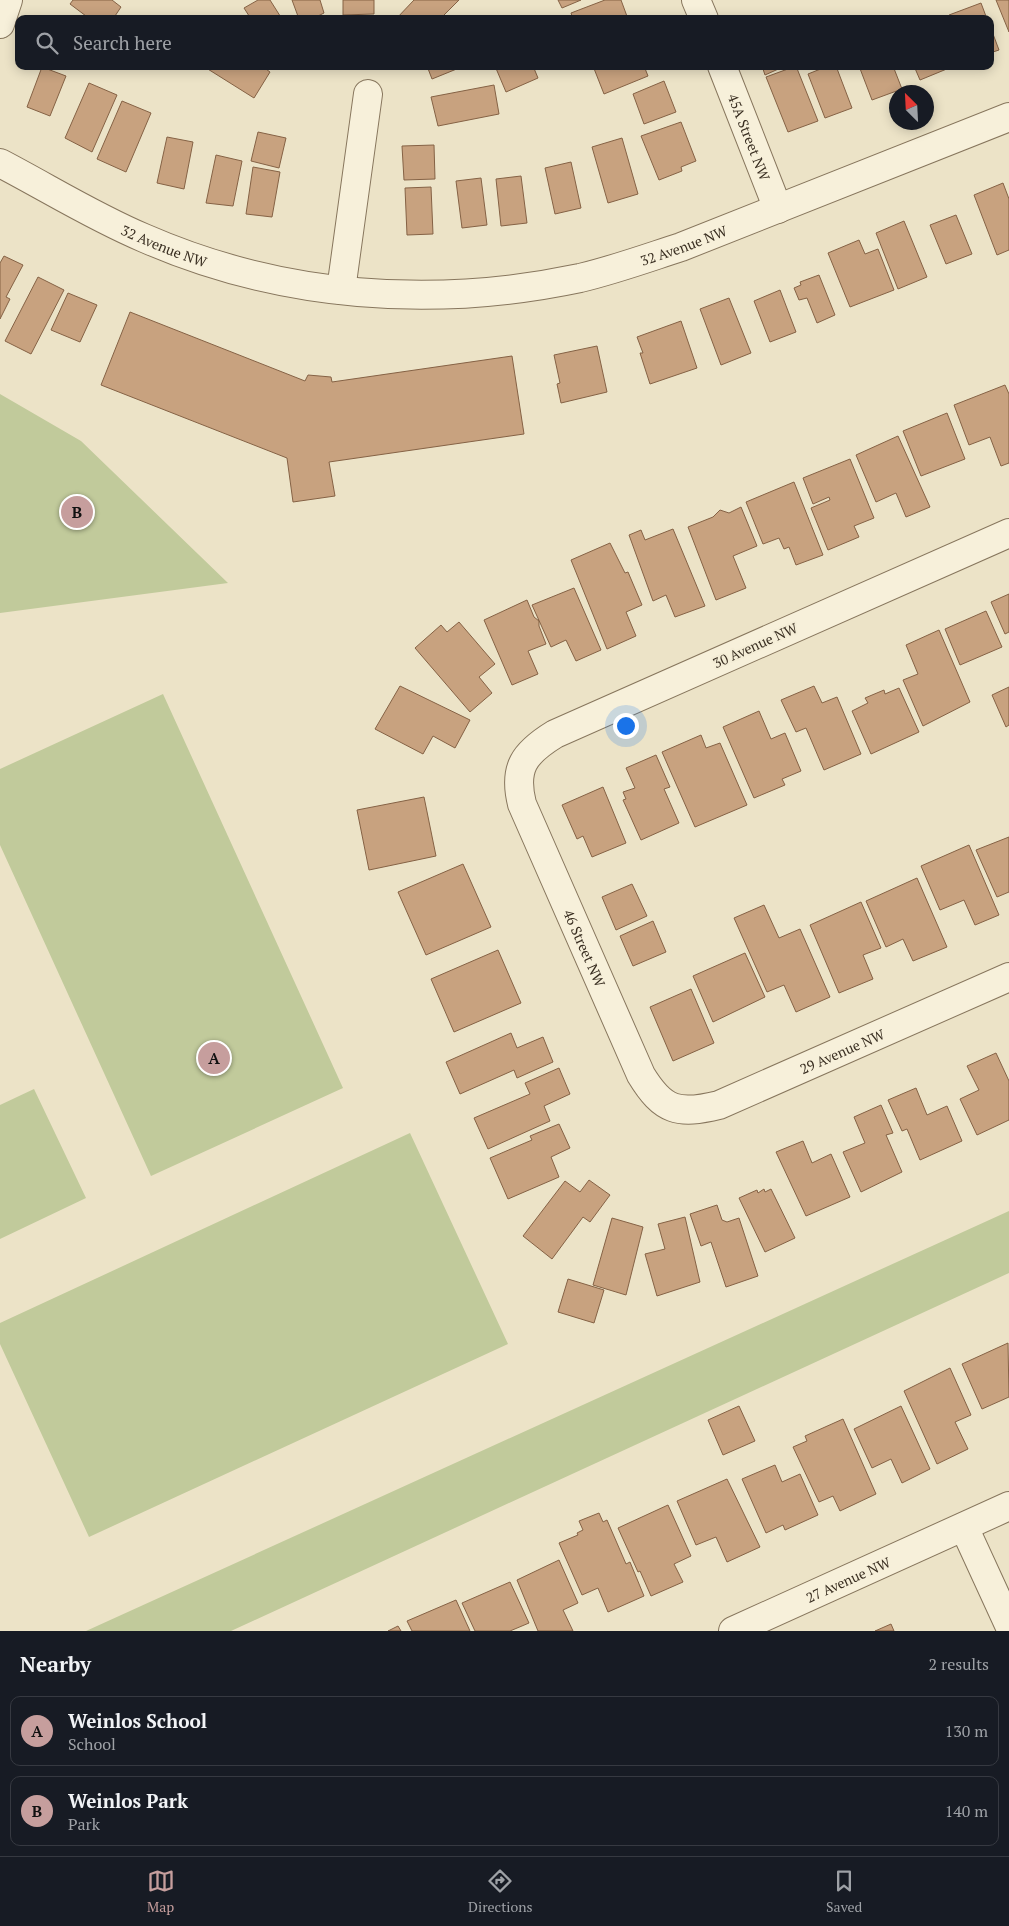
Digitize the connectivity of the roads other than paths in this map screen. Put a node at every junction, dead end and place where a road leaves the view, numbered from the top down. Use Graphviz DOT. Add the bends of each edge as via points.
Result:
graph roads {
  1 [pos="8,0"];
  2 [pos="696,0"];
  3 [pos="702,15"];
  4 [pos="0,24"];
  5 [pos="724,70"];
  6 [pos="368,94"];
  7 [pos="1009,117"];
  8 [pos="0,163"];
  9 [pos="778,208"];
  10 [pos="341,290"];
  11 [pos="1009,533"];
  12 [pos="519,777"];
  13 [pos="1009,977"];
  14 [pos="671,1108"];
  15 [pos="1009,1506"];
  16 [pos="964,1527"];
  17 [pos="1009,1625"];
  18 [pos="733,1631"];
  1 -- 4 [label="street"];
  2 -- 3 [label="street"];
  5 -- 9 [label="street, 45A Street NW"];
  6 -- 10 [label="street"];
  7 -- 9 [label="street, 32 Avenue NW"];
  8 -- 10 [label="street, 32 Avenue NW" via="109,222 195,258 278,282"];
  9 -- 10 [label="street, 32 Avenue NW" via="680,247 580,278 471,294 384,295"];
  11 -- 12 [label="street, 30 Avenue NW" via="555,734 529,752 521,764"];
  12 -- 14 [label="street, 46 Street NW" via="522,804 636,1063 658,1099"];
  13 -- 14 [label="street, 29 Avenue NW" via="719,1105 685,1110"];
  15 -- 16 [label="street, 27 Avenue NW"];
  16 -- 17 [label="street"];
  16 -- 18 [label="street, 27 Avenue NW"];
}
